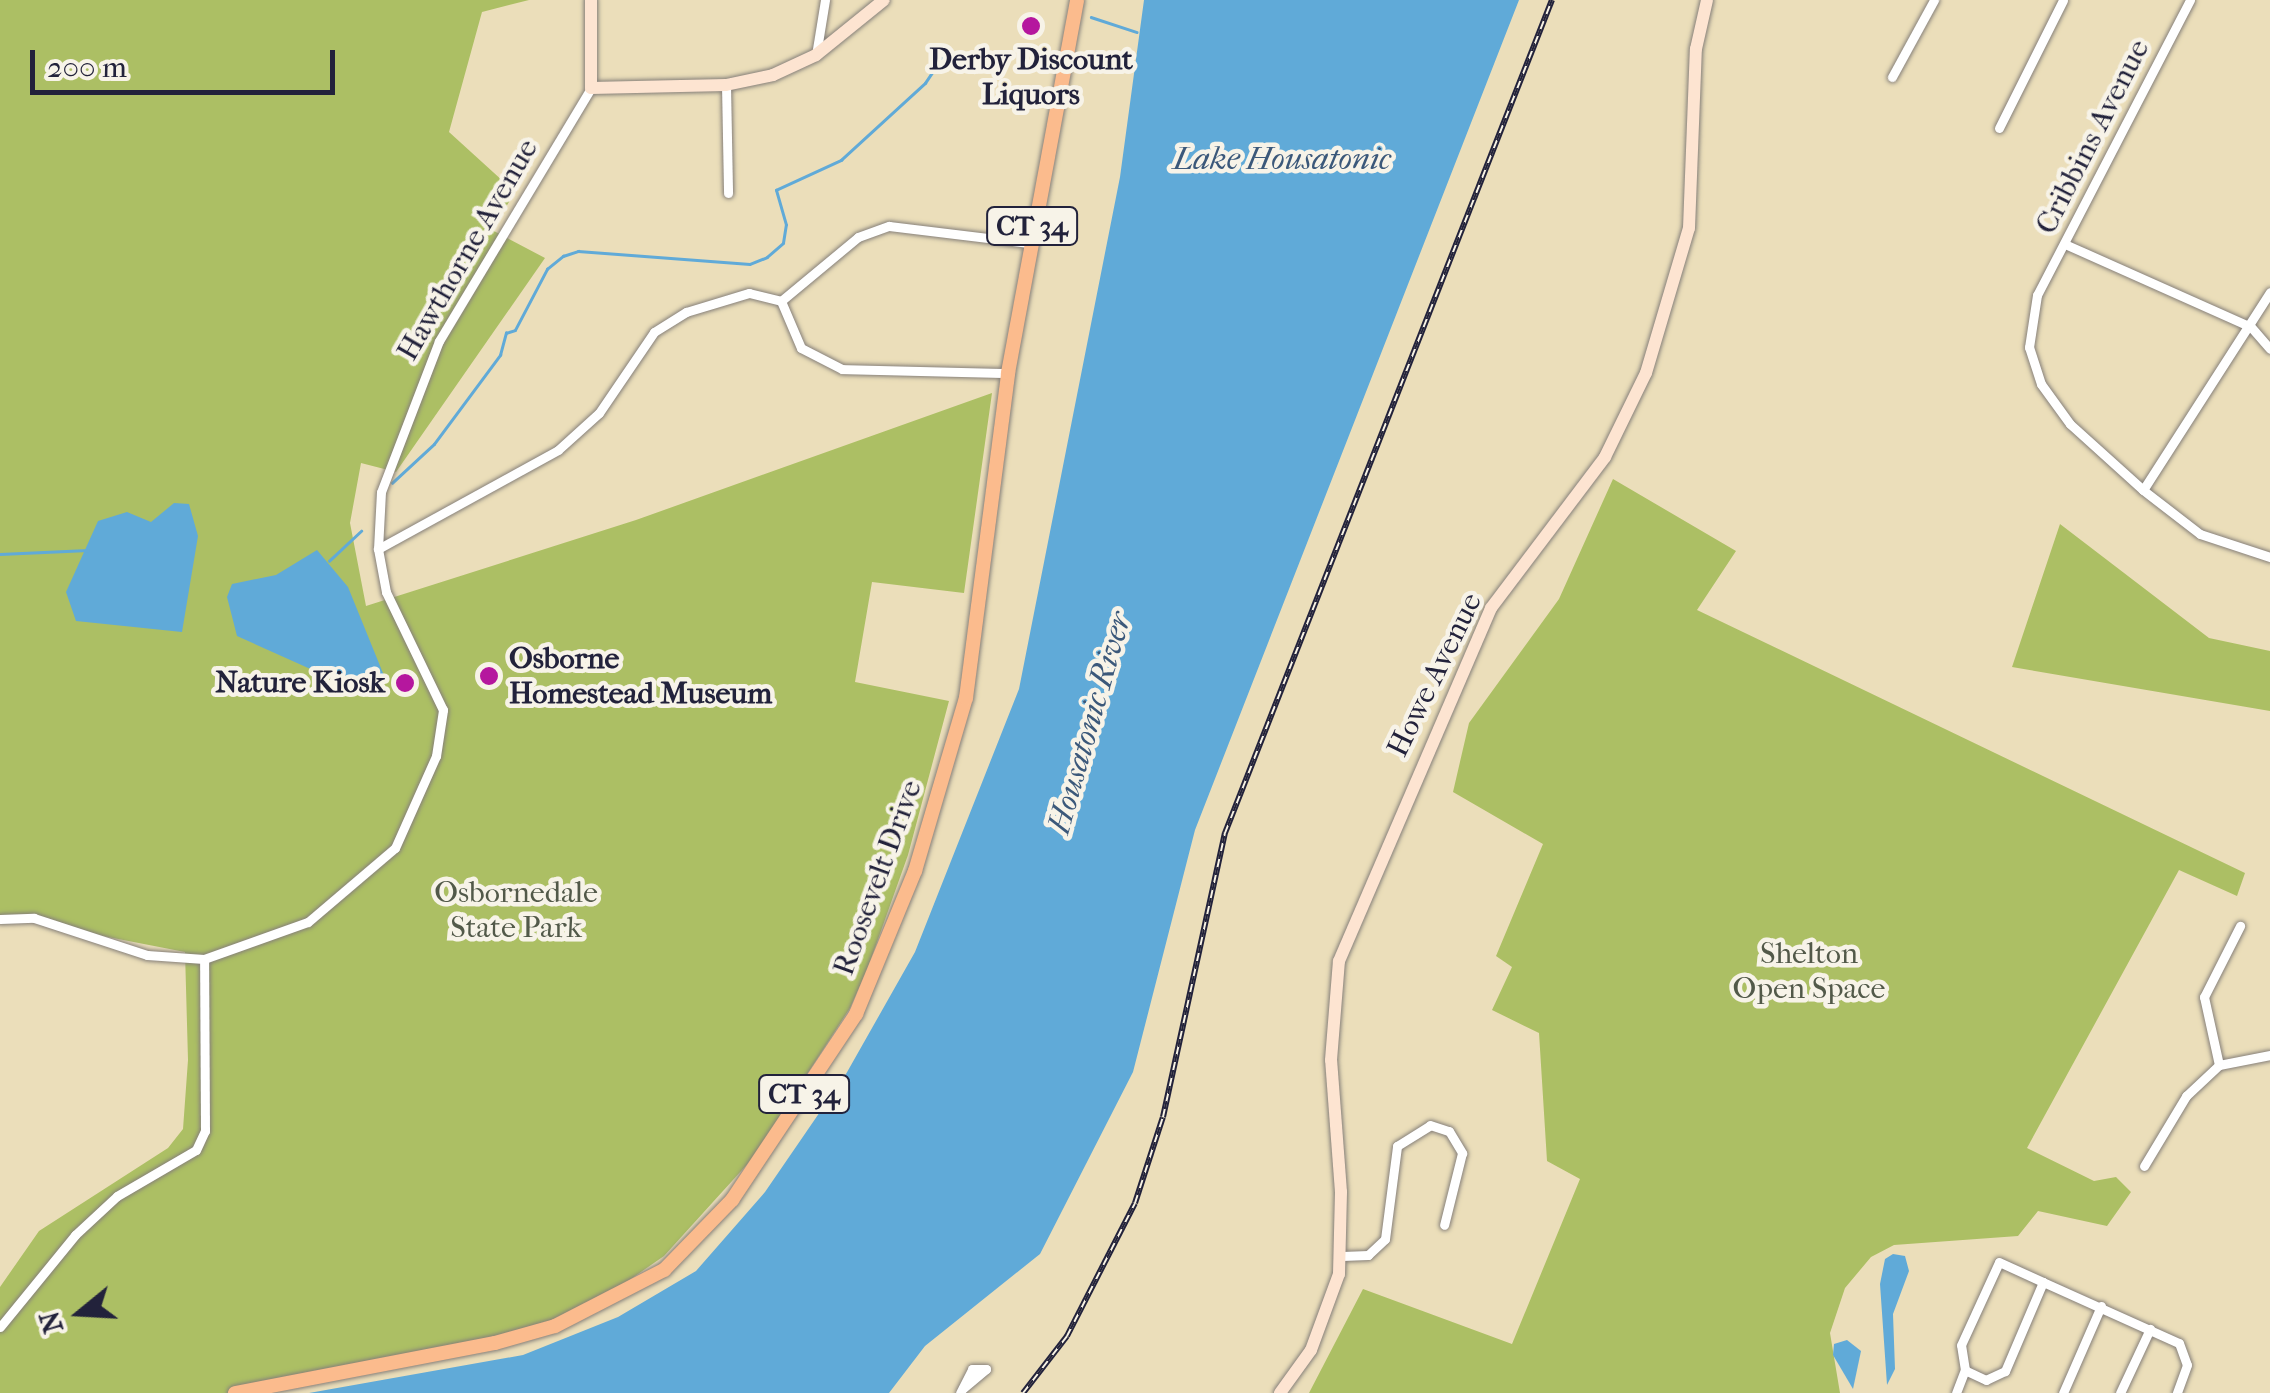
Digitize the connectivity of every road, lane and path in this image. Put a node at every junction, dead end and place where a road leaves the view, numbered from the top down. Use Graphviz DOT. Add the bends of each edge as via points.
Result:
graph roads {
  1 [pos="591,0"];
  2 [pos="825,0"];
  3 [pos="884,0"];
  4 [pos="1077,0"];
  5 [pos="1707,0"];
  6 [pos="1934,0"];
  7 [pos="2063,0"];
  8 [pos="2190,0"];
  9 [pos="816,55"];
  10 [pos="1892,77"];
  11 [pos="726,85"];
  12 [pos="591,88"];
  13 [pos="1999,128"];
  14 [pos="728,193"];
  15 [pos="1029,243"];
  16 [pos="2067,245"];
  17 [pos="2270,292"];
  18 [pos="781,302"];
  19 [pos="2252,327"];
  20 [pos="2270,349"];
  21 [pos="1008,373"];
  22 [pos="2142,490"];
  23 [pos="378,549"];
  24 [pos="2270,556"];
  25 [pos="0,919"];
  26 [pos="2240,926"];
  27 [pos="204,959"];
  28 [pos="2270,1055"];
  29 [pos="2219,1065"];
  30 [pos="2144,1166"];
  31 [pos="1444,1225"];
  32 [pos="1342,1256"];
  33 [pos="2044,1282"];
  34 [pos="2101,1306"];
  35 [pos="0,1326"];
  36 [pos="2150,1329"];
  37 [pos="1965,1370"];
  38 [pos="235,1393"];
  39 [pos="1280,1393"];
  40 [pos="1956,1393"];
  41 [pos="2063,1393"];
  42 [pos="2120,1393"];
  43 [pos="2177,1393"];
  1 -- 12 [label="main road"];
  2 -- 9 [label="street"];
  3 -- 9 [label="main road"];
  4 -- 15 [label="main road, Roosevelt Drive / CT 34"];
  5 -- 32 [label="main road, Howe Avenue" via="1696,49 1690,228 1646,373 1605,457 1491,608 1339,961 1330,1060"];
  6 -- 10 [label="street"];
  7 -- 13 [label="street"];
  8 -- 16 [label="street, Cribbins Avenue"];
  9 -- 11 [label="main road" via="774,76"];
  11 -- 12 [label="main road"];
  11 -- 14 [label="street"];
  12 -- 23 [label="street, Hawthorne Avenue" via="416,387 380,492"];
  15 -- 18 [label="street" via="876,228"];
  15 -- 21 [label="main road, Roosevelt Drive / CT 34"];
  16 -- 19 [label="street"];
  16 -- 22 [label="street, Cribbins Avenue" via="2037,295 2028,346 2041,384 2070,424"];
  17 -- 19 [label="street"];
  18 -- 21 [label="street" via="801,348 842,370"];
  18 -- 23 [label="street" via="737,295 668,321 644,343 599,413 558,450"];
  19 -- 20 [label="street"];
  19 -- 22 [label="street"];
  21 -- 38 [label="main road, Roosevelt Drive / CT 34" via="972,664 916,871 856,1014 732,1200 664,1270 555,1326"];
  22 -- 24 [label="street" via="2200,534"];
  23 -- 27 [label="street, Hawthorne Avenue" via="394,616 432,675 444,710 436,756 414,814 395,848 308,922"];
  25 -- 27 [label="street, Hawthorne Avenue" via="34,918 147,956"];
  26 -- 29 [label="street" via="2204,997"];
  27 -- 35 [label="street" via="205,1132 196,1150 117,1196 74,1235"];
  28 -- 29 [label="street"];
  29 -- 30 [label="street" via="2186,1096"];
  31 -- 32 [label="street" via="1462,1152 1449,1130 1430,1125 1397,1146 1386,1239 1368,1255"];
  32 -- 39 [label="main road, Howe Avenue" via="1320,1330"];
  33 -- 34 [label="street"];
  33 -- 37 [label="street" via="2004,1371 1986,1380"];
  33 -- 37 [label="street" via="1999,1262 1961,1346"];
  34 -- 36 [label="street"];
  34 -- 41 [label="street"];
  36 -- 42 [label="street"];
  36 -- 43 [label="street" via="2186,1353"];
  37 -- 40 [label="street"];
}
